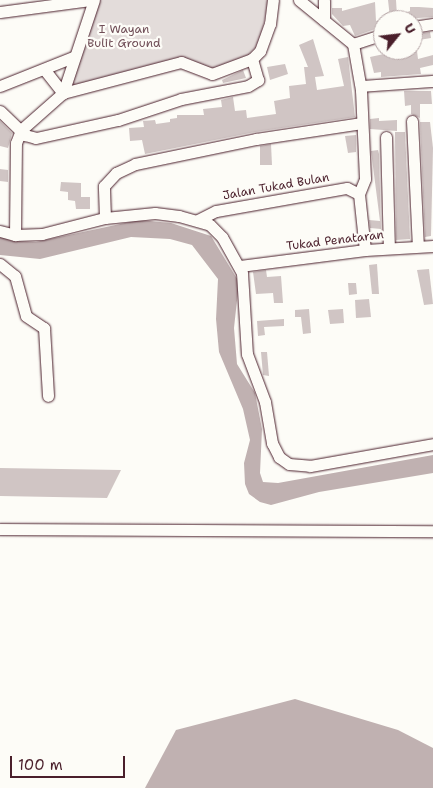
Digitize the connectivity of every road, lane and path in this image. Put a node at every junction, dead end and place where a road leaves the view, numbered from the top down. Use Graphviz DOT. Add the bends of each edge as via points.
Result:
graph roads {
  1 [pos="92,0"];
  2 [pos="272,0"];
  3 [pos="299,0"];
  4 [pos="324,0"];
  5 [pos="0,12"];
  6 [pos="324,20"];
  7 [pos="373,37"];
  8 [pos="353,44"];
  9 [pos="73,57"];
  10 [pos="252,59"];
  11 [pos="44,69"];
  12 [pos="432,85"];
  13 [pos="0,86"];
  14 [pos="361,86"];
  15 [pos="63,93"];
  16 [pos="0,111"];
  17 [pos="412,121"];
  18 [pos="362,123"];
  19 [pos="21,130"];
  20 [pos="386,137"];
  21 [pos="359,194"];
  22 [pos="105,218"];
  23 [pos="198,220"];
  24 [pos="0,231"];
  25 [pos="15,235"];
  26 [pos="418,246"];
  27 [pos="433,246"];
  28 [pos="389,248"];
  29 [pos="365,250"];
  30 [pos="0,264"];
  31 [pos="240,266"];
  32 [pos="48,396"];
  33 [pos="433,444"];
  34 [pos="0,529"];
  35 [pos="433,531"];
  1 -- 5 [label="street"];
  1 -- 9 [label="street"];
  2 -- 10 [label="street" via="267,36"];
  3 -- 6 [label="street"];
  4 -- 6 [label="street"];
  6 -- 8 [label="street"];
  7 -- 8 [label="street"];
  8 -- 14 [label="street"];
  9 -- 11 [label="street"];
  9 -- 15 [label="street"];
  10 -- 15 [label="street" via="212,74 181,62"];
  10 -- 19 [label="street" via="257,82 225,93 180,99 118,120 36,138"];
  11 -- 13 [label="street"];
  11 -- 15 [label="street"];
  12 -- 14 [label="street"];
  14 -- 18 [label="street"];
  15 -- 19 [label="street"];
  16 -- 19 [label="street"];
  17 -- 26 [label="street"];
  18 -- 21 [label="street" via="365,179"];
  18 -- 22 [label="street" via="256,139 135,164 116,173 104,186"];
  19 -- 25 [label="street" via="16,143"];
  20 -- 28 [label="street"];
  21 -- 23 [label="street, Jalan Tukad Bulan" via="347,188 216,212"];
  21 -- 29 [label="street"];
  22 -- 23 [label="street" via="155,213"];
  22 -- 25 [label="street" via="56,232"];
  23 -- 31 [label="street" via="210,225 222,237"];
  24 -- 25 [label="street"];
  26 -- 27 [label="street, Tukad Penataran"];
  26 -- 28 [label="street, Tukad Penataran"];
  28 -- 29 [label="street, Tukad Penataran"];
  29 -- 31 [label="street, Tukad Penataran"];
  30 -- 32 [label="street" via="15,276 26,316 44,328"];
  31 -- 33 [label="street" via="245,289 248,354 265,402 272,443 282,459 290,464 310,466"];
  34 -- 35 [label="street"];
}
